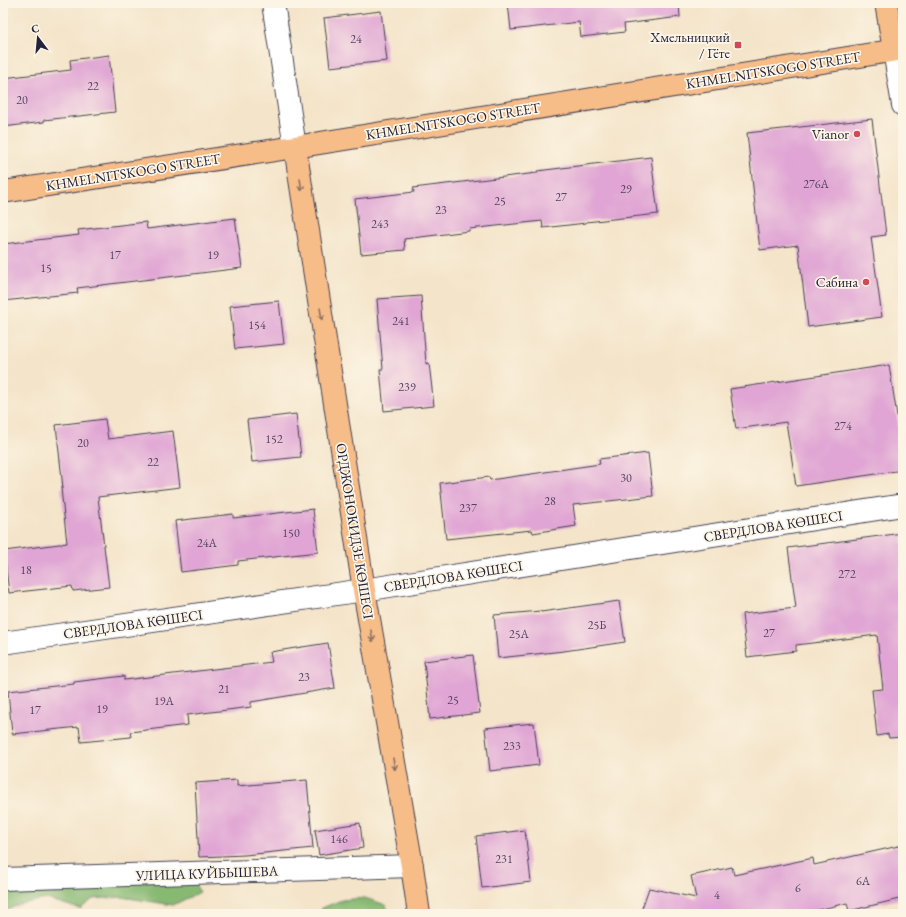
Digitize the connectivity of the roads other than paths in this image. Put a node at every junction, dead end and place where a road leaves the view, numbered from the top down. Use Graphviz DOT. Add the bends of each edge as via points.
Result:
graph roads {
  1 [pos="273,3"];
  2 [pos="886,3"];
  3 [pos="899,50"];
  4 [pos="903,105"];
  5 [pos="295,147"];
  6 [pos="3,192"];
  7 [pos="903,505"];
  8 [pos="364,590"];
  9 [pos="3,643"];
  10 [pos="412,866"];
  11 [pos="3,879"];
  12 [pos="419,914"];
  1 -- 5 [label="street"];
  2 -- 3 [label="main road"];
  3 -- 4 [label="street"];
  3 -- 5 [label="main road, KHMELNITSKOGO STREET"];
  5 -- 6 [label="main road, KHMELNITSKOGO STREET"];
  5 -- 8 [label="main road, ОРДЖОНОКИДЗЕ КӨШЕСІ, one-way"];
  7 -- 8 [label="street, СВЕРДЛОВА КӨШЕСІ"];
  8 -- 9 [label="street, СВЕРДЛОВА КӨШЕСІ"];
  8 -- 10 [label="main road, ОРДЖОНОКИДЗЕ КӨШЕСІ, one-way"];
  10 -- 11 [label="street, УЛИЦА КУЙБЫШЕВА"];
  10 -- 12 [label="main road, ОРДЖОНОКИДЗЕ КӨШЕСІ"];
}
